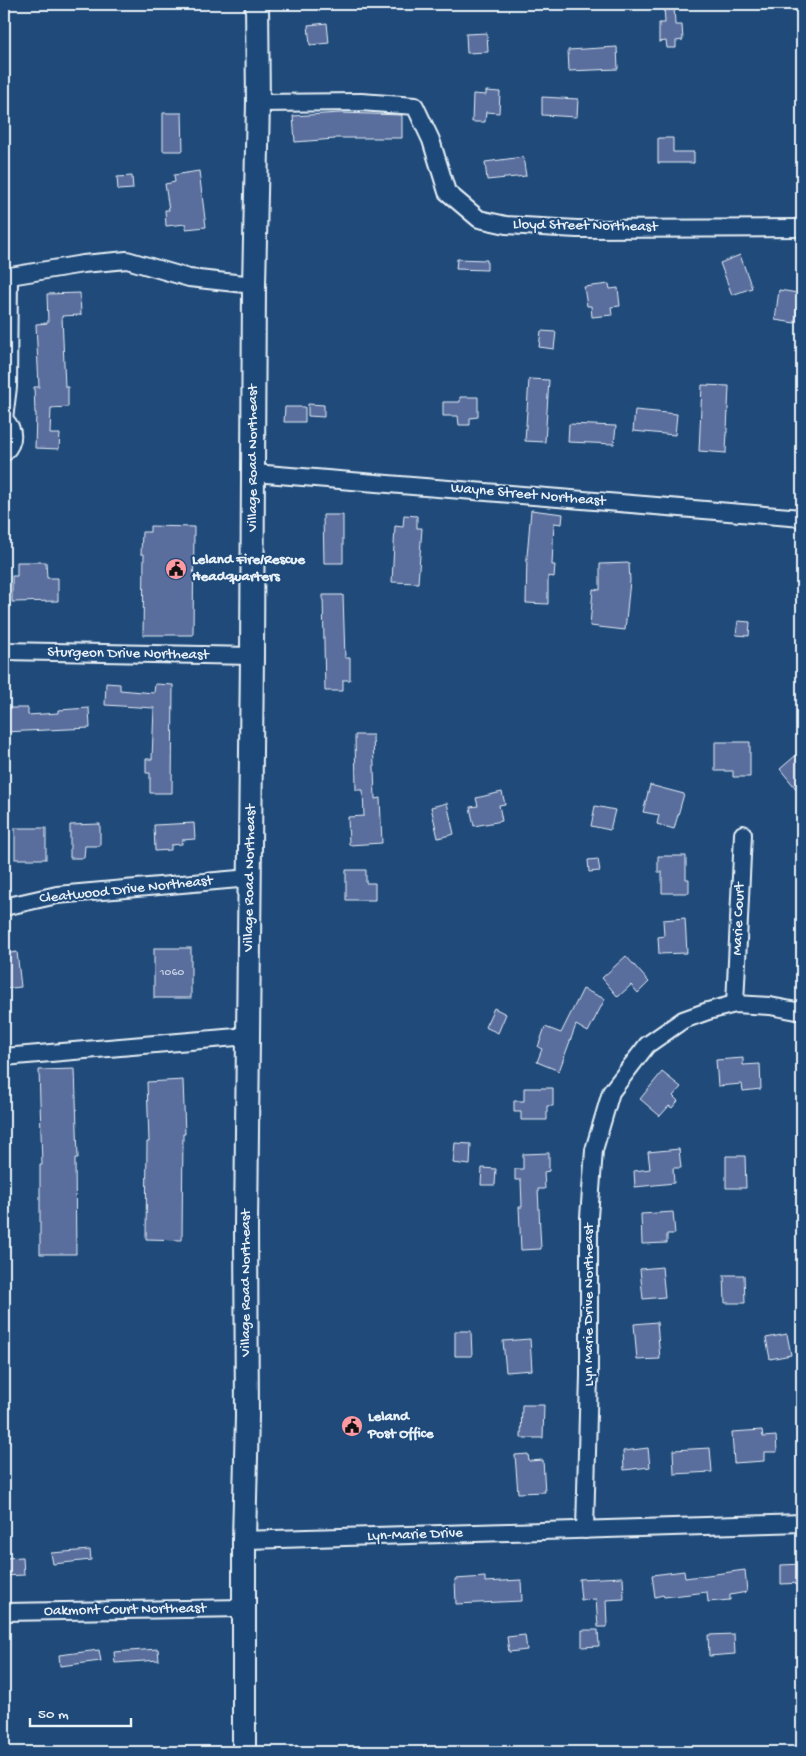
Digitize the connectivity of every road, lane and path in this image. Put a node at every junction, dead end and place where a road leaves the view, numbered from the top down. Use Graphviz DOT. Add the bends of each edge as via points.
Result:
graph roads {
  1 [pos="257,4"];
  2 [pos="258,103"];
  3 [pos="802,228"];
  4 [pos="6,277"];
  5 [pos="254,285"];
  6 [pos="4,419"];
  7 [pos="4,452"];
  8 [pos="254,473"];
  9 [pos="802,518"];
  10 [pos="4,652"];
  11 [pos="252,656"];
  12 [pos="743,834"];
  13 [pos="250,878"];
  14 [pos="4,906"];
  15 [pos="735,1004"];
  16 [pos="802,1012"];
  17 [pos="248,1036"];
  18 [pos="4,1057"];
  19 [pos="802,1523"];
  20 [pos="585,1530"];
  21 [pos="244,1540"];
  22 [pos="245,1608"];
  23 [pos="4,1612"];
  24 [pos="244,1752"];
  1 -- 2 [label="main road, Village Road Northeast"];
  2 -- 3 [label="street, Lloyd Street Northeast" via="361,102 414,106 431,140 447,192 478,219 506,225 577,229"];
  2 -- 5 [label="main road, Village Road Northeast"];
  4 -- 5 [label="street" via="127,260 189,278"];
  4 -- 6 [label="street" via="8,387"];
  5 -- 8 [label="main road, Village Road Northeast"];
  6 -- 7 [label="street" via="9,424 12,440"];
  8 -- 9 [label="street, Wayne Street Northeast"];
  8 -- 11 [label="main road, Village Road Northeast"];
  10 -- 11 [label="street, Sturgeon Drive Northeast"];
  11 -- 13 [label="main road, Village Road Northeast"];
  12 -- 15 [label="street, Marie Court"];
  13 -- 14 [label="street, Cleatwood Drive Northeast" via="57,895"];
  13 -- 17 [label="main road, Village Road Northeast"];
  15 -- 16 [label="street, Lyn Marie Drive Northeast"];
  15 -- 20 [label="street, Lyn Marie Drive Northeast" via="683,1020 647,1045 611,1092 601,1122 594,1150 589,1218"];
  17 -- 18 [label="street"];
  17 -- 21 [label="main road, Village Road Northeast"];
  19 -- 20 [label="street"];
  20 -- 21 [label="street, Lyn-Marie Drive"];
  21 -- 22 [label="main road, Village Road Northeast"];
  22 -- 23 [label="street, Oakmont Court Northeast"];
  22 -- 24 [label="main road, Village Road Northeast"];
}
